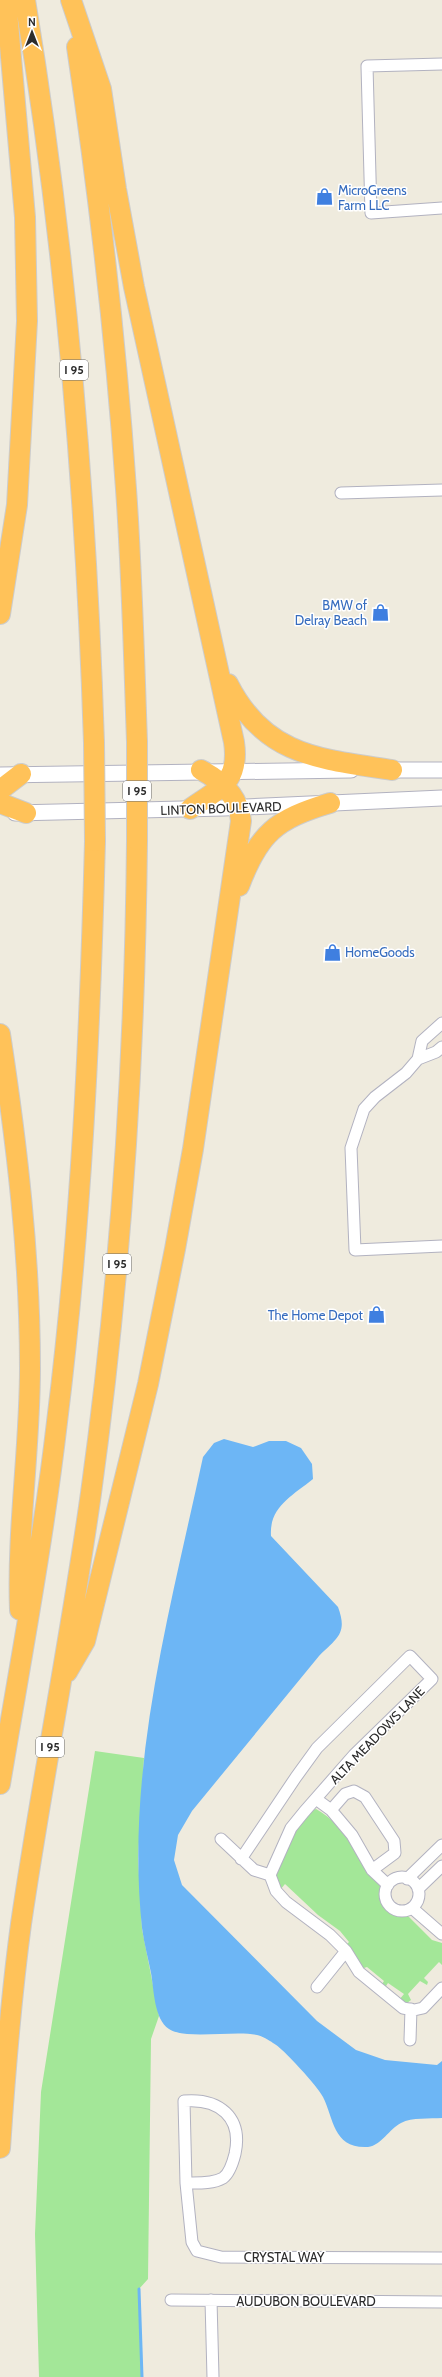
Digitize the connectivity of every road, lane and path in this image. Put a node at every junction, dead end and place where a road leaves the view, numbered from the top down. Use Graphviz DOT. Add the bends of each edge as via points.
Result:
graph roads {
  1 [pos="6,0"];
  2 [pos="26,0"];
  3 [pos="70,0"];
  4 [pos="442,64"];
  5 [pos="442,208"];
  6 [pos="442,490"];
  7 [pos="342,492"];
  8 [pos="0,614"];
  9 [pos="218,665"];
  10 [pos="201,770"];
  11 [pos="392,770"];
  12 [pos="442,770"];
  13 [pos="21,774"];
  14 [pos="0,775"];
  15 [pos="229,778"];
  16 [pos="0,790"];
  17 [pos="442,798"];
  18 [pos="0,803"];
  19 [pos="330,803"];
  20 [pos="239,808"];
  21 [pos="190,809"];
  22 [pos="0,813"];
  23 [pos="26,813"];
  24 [pos="227,918"];
  25 [pos="442,1023"];
  26 [pos="0,1034"];
  27 [pos="442,1046"];
  28 [pos="418,1059"];
  29 [pos="442,1246"];
  30 [pos="21,1657"];
  31 [pos="60,1685"];
  32 [pos="0,1784"];
  33 [pos="316,1799"];
  34 [pos="330,1810"];
  35 [pos="221,1839"];
  36 [pos="442,1846"];
  37 [pos="241,1859"];
  38 [pos="442,1866"];
  39 [pos="372,1870"];
  40 [pos="270,1875"];
  41 [pos="407,1879"];
  42 [pos="388,1885"];
  43 [pos="418,1889"];
  44 [pos="412,1908"];
  45 [pos="441,1931"];
  46 [pos="346,1951"];
  47 [pos="317,1987"];
  48 [pos="442,1988"];
  49 [pos="411,2009"];
  50 [pos="410,2040"];
  51 [pos="0,2148"];
  52 [pos="186,2182"];
  53 [pos="442,2258"];
  54 [pos="171,2300"];
  55 [pos="211,2300"];
  56 [pos="442,2302"];
  57 [pos="213,2377"];
  1 -- 8 [label="highway" via="25,217 28,321 18,505"];
  2 -- 30 [label="highway, I 95, bridge" via="53,182 71,344 86,528 95,841 89,1040 75,1254 53,1452"];
  3 -- 9 [label="highway" via="101,89 133,282"];
  3 -- 31 [label="highway, I 95, bridge" via="97,191 115,348 126,492 137,742 137,840 130,1092 114,1293 92,1486"];
  4 -- 5 [label="street" via="367,66 371,213"];
  6 -- 7 [label="street"];
  9 -- 11 [label="highway" via="230,689 249,716 263,730 288,747 315,758"];
  9 -- 15 [label="highway" via="234,742"];
  10 -- 13 [label="main road"];
  10 -- 15 [label="highway"];
  11 -- 12 [label="main road"];
  11 -- 15 [label="main road"];
  13 -- 14 [label="main road"];
  13 -- 16 [label="highway"];
  15 -- 20 [label="highway"];
  15 -- 21 [label="highway"];
  17 -- 19 [label="main road, LINTON BOULEVARD"];
  18 -- 23 [label="highway"];
  19 -- 20 [label="main road, LINTON BOULEVARD"];
  19 -- 24 [label="highway" via="290,817 269,833 248,864"];
  20 -- 21 [label="main road, LINTON BOULEVARD"];
  20 -- 24 [label="highway" via="241,822"];
  21 -- 23 [label="main road, LINTON BOULEVARD"];
  22 -- 23 [label="main road, LINTON BOULEVARD"];
  24 -- 31 [label="highway" via="187,1182 155,1350 85,1641"];
  25 -- 28 [label="street" via="422,1041"];
  26 -- 30 [label="highway" via="18,1164 29,1301 28,1436 18,1565"];
  27 -- 28 [label="street" via="436,1052"];
  28 -- 29 [label="street" via="406,1073 364,1109 356,1128 351,1148 355,1250"];
  30 -- 32 [label="highway, I 95"];
  31 -- 51 [label="highway, I 95" via="17,1957 8,2032"];
  33 -- 34 [label="street"];
  33 -- 37 [label="street, ALTA MEADOWS LANE" via="354,1755 432,1679 410,1656 317,1748"];
  33 -- 40 [label="street, ALTA MEADOWS LANE" via="291,1828"];
  34 -- 39 [label="street" via="352,1834"];
  34 -- 39 [label="street, ALTA MEADOWS LANE" via="350,1792 354,1791 365,1797 394,1841 395,1852"];
  35 -- 37 [label="street"];
  36 -- 41 [label="street"];
  37 -- 40 [label="street" via="254,1870"];
  38 -- 43 [label="street"];
  39 -- 42 [label="street"];
  40 -- 46 [label="street" via="276,1890 286,1902 330,1935"];
  41 -- 42 [label="street" via="397,1879"];
  41 -- 43 [label="street"];
  42 -- 44 [label="street" via="385,1895 392,1908 402,1911"];
  43 -- 44 [label="street" via="418,1900"];
  44 -- 45 [label="street"];
  46 -- 47 [label="street"];
  46 -- 49 [label="street" via="359,1972 403,2008"];
  48 -- 49 [label="street" via="423,2008"];
  49 -- 50 [label="street"];
  52 -- 52 [label="street, CRYSTAL WAY" via="219,2180 224,2177 234,2158 237,2144 234,2122 220,2107 207,2102 184,2101"];
  52 -- 53 [label="street, CRYSTAL WAY" via="192,2242 197,2251 208,2255"];
  54 -- 55 [label="street, AUDUBON BOULEVARD"];
  55 -- 56 [label="street, AUDUBON BOULEVARD"];
  55 -- 57 [label="street"];
}
